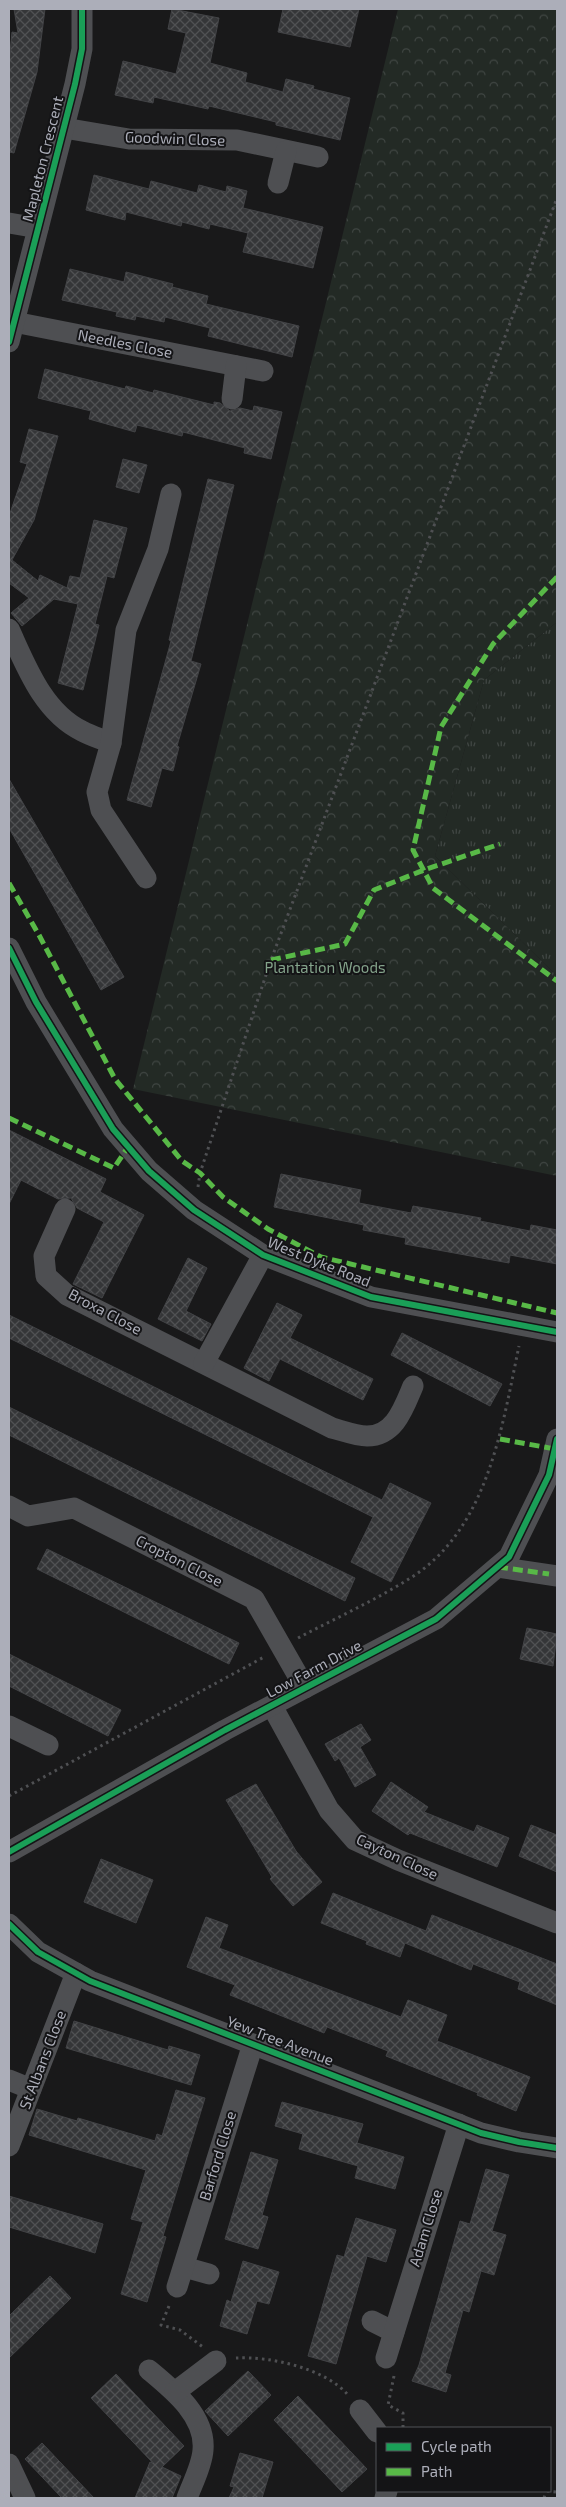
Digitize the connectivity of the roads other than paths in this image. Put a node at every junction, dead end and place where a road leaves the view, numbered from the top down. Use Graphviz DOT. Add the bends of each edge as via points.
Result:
graph roads {
  1 [pos="82,9"];
  2 [pos="64,128"];
  3 [pos="286,151"];
  4 [pos="318,157"];
  5 [pos="278,183"];
  6 [pos="9,223"];
  7 [pos="38,228"];
  8 [pos="11,332"];
  9 [pos="236,366"];
  10 [pos="263,371"];
  11 [pos="232,400"];
  12 [pos="171,494"];
  13 [pos="9,629"];
  14 [pos="111,743"];
  15 [pos="146,878"];
  16 [pos="9,948"];
  17 [pos="64,1209"];
  18 [pos="263,1255"];
  19 [pos="557,1332"];
  20 [pos="204,1363"];
  21 [pos="413,1386"];
  22 [pos="557,1438"];
  23 [pos="9,1506"];
  24 [pos="498,1566"];
  25 [pos="553,1575"];
  26 [pos="306,1688"];
  27 [pos="272,1706"];
  28 [pos="9,1726"];
  29 [pos="48,1745"];
  30 [pos="9,1852"];
  31 [pos="557,1923"];
  32 [pos="9,1924"];
  33 [pos="76,1973"];
  34 [pos="253,2044"];
  35 [pos="9,2080"];
  36 [pos="32,2089"];
  37 [pos="459,2124"];
  38 [pos="10,2146"];
  39 [pos="557,2148"];
  40 [pos="209,2274"];
  41 [pos="372,2322"];
  42 [pos="394,2332"];
  43 [pos="386,2358"];
  44 [pos="216,2360"];
  45 [pos="149,2370"];
  46 [pos="175,2392"];
  47 [pos="360,2410"];
  48 [pos="376,2431"];
  49 [pos="11,2474"];
  50 [pos="25,2498"];
  51 [pos="187,2498"];
  1 -- 2 [label="street, Mapleton Crescent" via="82,49"];
  2 -- 3 [label="street, Goodwin Close" via="129,139 237,140"];
  2 -- 7 [label="street, Mapleton Crescent"];
  3 -- 4 [label="street, Goodwin Close"];
  3 -- 5 [label="street"];
  6 -- 7 [label="street"];
  7 -- 8 [label="street, Mapleton Crescent"];
  8 -- 9 [label="street, Needles Close"];
  9 -- 10 [label="street, Needles Close"];
  9 -- 11 [label="street"];
  12 -- 14 [label="street" via="158,549 126,630"];
  13 -- 14 [label="street" via="36,686 58,714 81,731"];
  14 -- 15 [label="street" via="97,792 101,810"];
  16 -- 18 [label="street, West Dyke Road" via="36,1002 113,1129 149,1171 194,1210"];
  17 -- 20 [label="street, Broxa Close" via="44,1256 46,1276 67,1295"];
  18 -- 19 [label="street, West Dyke Road" via="371,1297"];
  18 -- 20 [label="street"];
  20 -- 21 [label="street, Broxa Close" via="332,1428 368,1436 391,1428"];
  22 -- 24 [label="street, Low Farm Drive" via="549,1475 509,1557"];
  23 -- 26 [label="street, Cropton Close" via="28,1516 74,1508 254,1599"];
  24 -- 25 [label="street"];
  24 -- 26 [label="street, Low Farm Drive" via="436,1619"];
  26 -- 27 [label="street, Low Farm Drive"];
  27 -- 30 [label="street, Low Farm Drive"];
  27 -- 31 [label="street, Cayton Close" via="329,1810 355,1840"];
  28 -- 29 [label="street"];
  32 -- 33 [label="street, Yew Tree Avenue" via="38,1952"];
  33 -- 34 [label="street, Yew Tree Avenue"];
  33 -- 36 [label="street, St Albans Close"];
  34 -- 37 [label="street, Yew Tree Avenue"];
  34 -- 40 [label="street, Barford Close" via="181,2277"];
  35 -- 36 [label="street"];
  36 -- 38 [label="street, St Albans Close"];
  37 -- 39 [label="street, Yew Tree Avenue" via="481,2133"];
  37 -- 42 [label="street, Adam Close"];
  41 -- 42 [label="street"];
  42 -- 43 [label="street, Adam Close"];
  44 -- 46 [label="street"];
  45 -- 46 [label="street"];
  46 -- 51 [label="street" via="201,2427 203,2451"];
  47 -- 48 [label="street"];
  49 -- 50 [label="street"];
}
